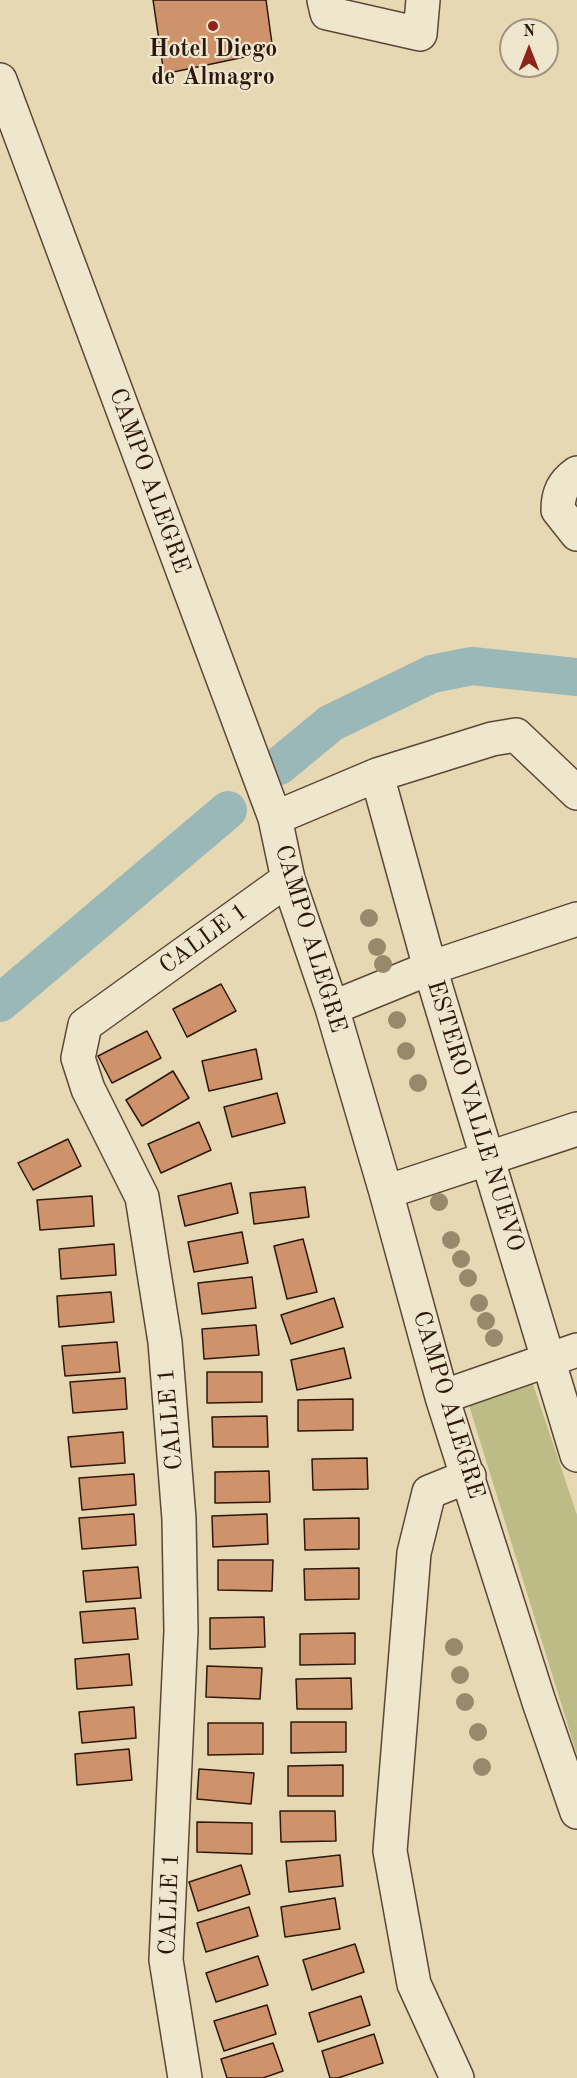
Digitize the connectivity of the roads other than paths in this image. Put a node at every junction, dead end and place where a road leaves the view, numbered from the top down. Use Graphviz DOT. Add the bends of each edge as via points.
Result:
graph roads {
  1 [pos="324,0"];
  2 [pos="423,0"];
  3 [pos="0,80"];
  4 [pos="577,472"];
  5 [pos="577,534"];
  6 [pos="377,775"];
  7 [pos="577,793"];
  8 [pos="275,818"];
  9 [pos="288,879"];
  10 [pos="577,919"];
  11 [pos="430,968"];
  12 [pos="332,1008"];
  13 [pos="577,1129"];
  14 [pos="489,1159"];
  15 [pos="386,1192"];
  16 [pos="562,1355"];
  17 [pos="442,1396"];
  18 [pos="577,1455"];
  19 [pos="469,1476"];
  20 [pos="577,1812"];
  21 [pos="185,2078"];
  22 [pos="457,2078"];
  1 -- 2 [label="street" via="327,13 420,34"];
  3 -- 8 [label="street, CAMPO ALEGRE"];
  4 -- 5 [label="street" via="566,480 558,496 558,510"];
  6 -- 7 [label="street" via="516,735"];
  6 -- 8 [label="street"];
  6 -- 11 [label="street, ESTERO VALLE NUEVO"];
  8 -- 9 [label="street, CAMPO ALEGRE"];
  9 -- 12 [label="street, CAMPO ALEGRE"];
  9 -- 21 [label="street, CALLE 1" via="85,1025 78,1058 88,1089 142,1197 165,1342 179,1519 181,1631 166,1960"];
  10 -- 11 [label="street"];
  11 -- 12 [label="street"];
  11 -- 14 [label="street, ESTERO VALLE NUEVO"];
  12 -- 15 [label="street, CAMPO ALEGRE"];
  13 -- 14 [label="street"];
  14 -- 15 [label="street"];
  14 -- 16 [label="street, ESTERO VALLE NUEVO"];
  15 -- 17 [label="street, CAMPO ALEGRE"];
  16 -- 17 [label="street"];
  16 -- 18 [label="street, ESTERO VALLE NUEVO"];
  17 -- 19 [label="street, CAMPO ALEGRE"];
  19 -- 20 [label="street, CAMPO ALEGRE"];
  19 -- 22 [label="street" via="429,1492 414,1552 390,1851 414,1984"];
}
